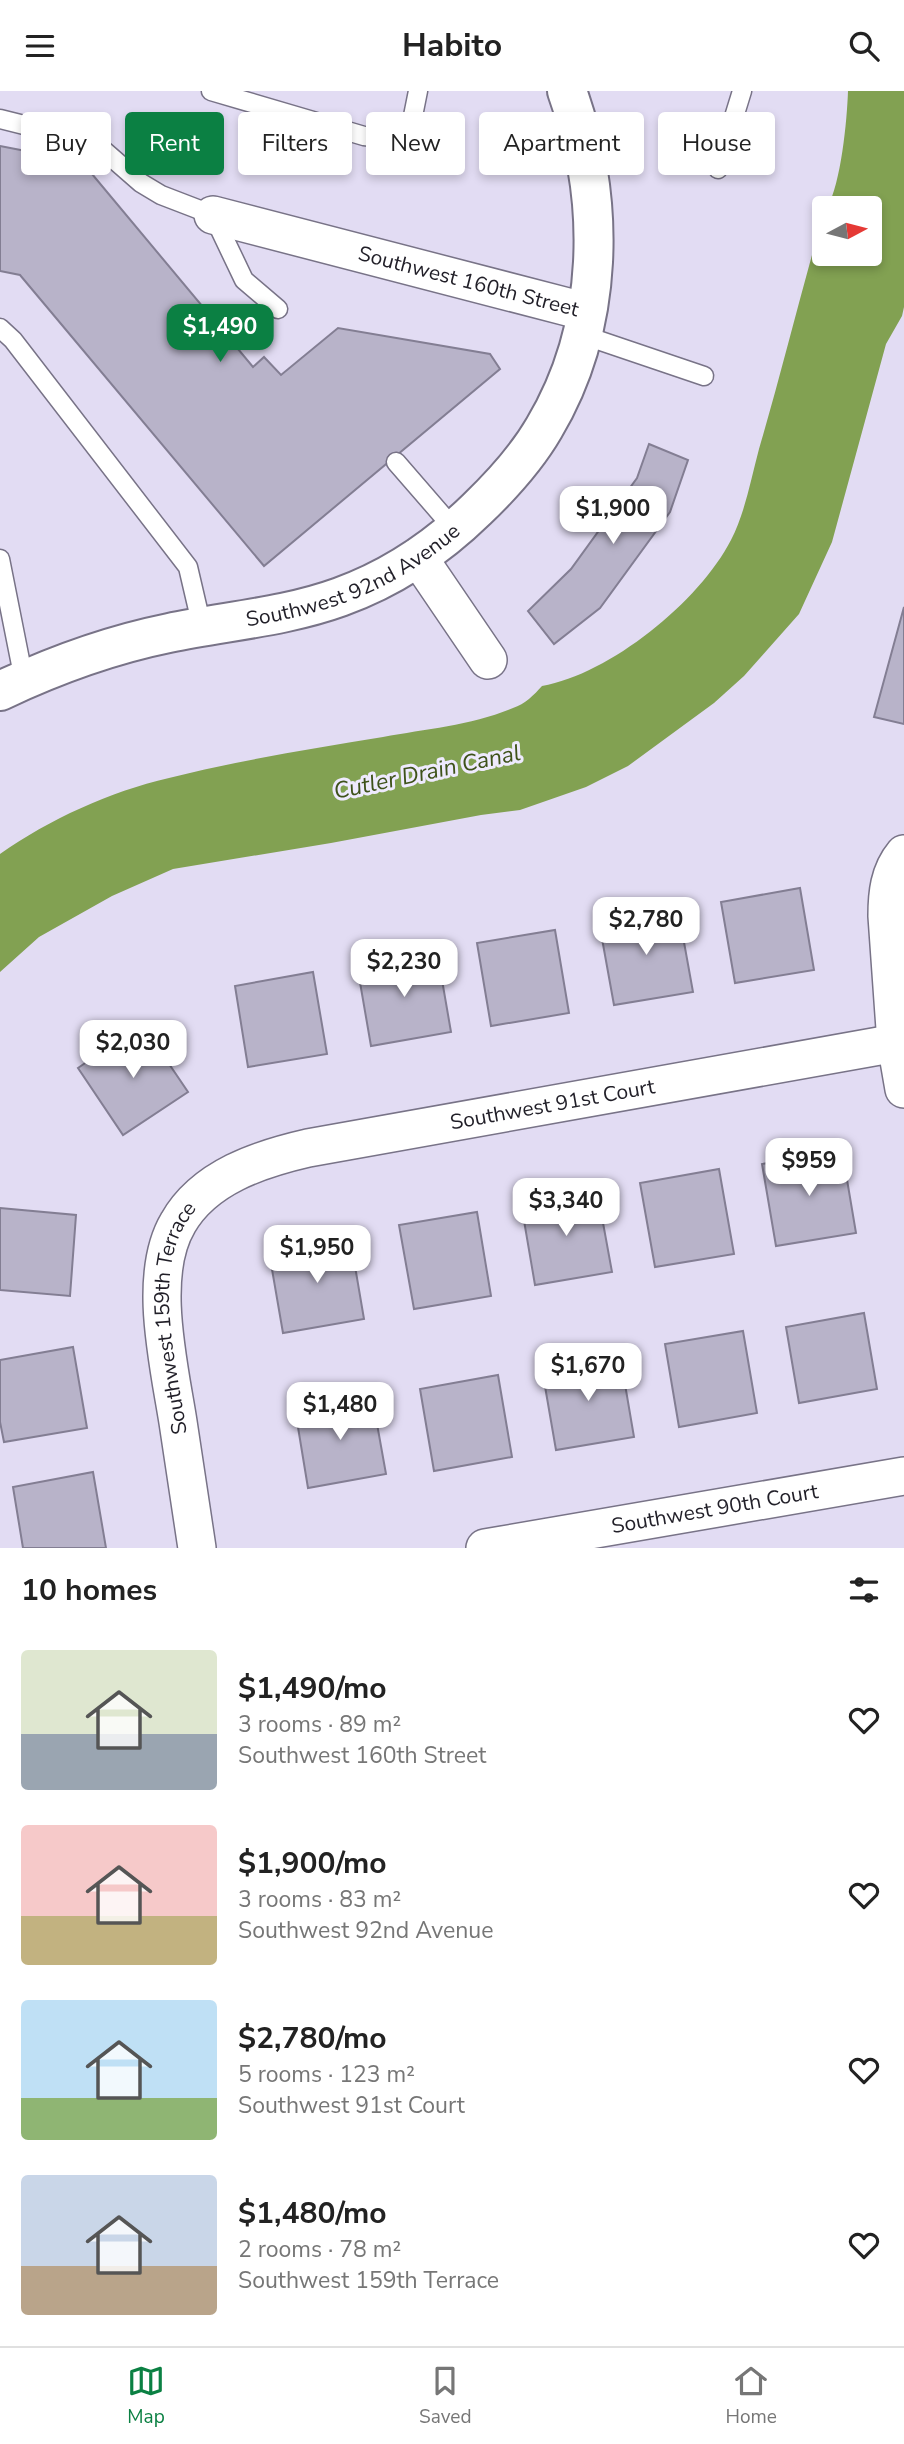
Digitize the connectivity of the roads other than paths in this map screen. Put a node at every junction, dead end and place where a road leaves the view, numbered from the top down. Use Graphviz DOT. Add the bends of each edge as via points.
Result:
graph roads {
  1 [pos="211,91"];
  2 [pos="418,91"];
  3 [pos="567,91"];
  4 [pos="742,91"];
  5 [pos="736,112"];
  6 [pos="0,119"];
  7 [pos="213,215"];
  8 [pos="278,309"];
  9 [pos="585,324"];
  10 [pos="0,328"];
  11 [pos="704,376"];
  12 [pos="396,462"];
  13 [pos="455,530"];
  14 [pos="418,558"];
  15 [pos="0,559"];
  16 [pos="4,605"];
  17 [pos="202,627"];
  18 [pos="488,660"];
  19 [pos="12,685"];
  20 [pos="901,858"];
  21 [pos="896,1043"];
  22 [pos="904,1089"];
  23 [pos="216,1183"];
  24 [pos="904,1476"];
  25 [pos="197,1548"];
  26 [pos="485,1548"];
  1 -- 2 [label="lane" via="364,136 408,141"];
  3 -- 9 [label="street, Southwest 160th Street" via="584,148 593,209 594,262"];
  4 -- 5 [label="lane"];
  6 -- 7 [label="lane" via="102,149 161,195"];
  7 -- 8 [label="lane" via="244,280"];
  7 -- 9 [label="street, Southwest 160th Street"];
  9 -- 11 [label="lane"];
  9 -- 13 [label="street, Southwest 92nd Avenue" via="545,428 509,477"];
  10 -- 17 [label="lane" via="188,567"];
  12 -- 13 [label="lane"];
  13 -- 14 [label="street, Southwest 92nd Avenue"];
  14 -- 17 [label="street, Southwest 92nd Avenue" via="337,598"];
  14 -- 18 [label="street"];
  15 -- 16 [label="lane"];
  16 -- 19 [label="lane"];
  17 -- 19 [label="street, Southwest 92nd Avenue" via="102,649"];
  20 -- 21 [label="street" via="887,895"];
  21 -- 22 [label="street"];
  21 -- 23 [label="street, Southwest 91st Court" via="308,1148 251,1165"];
  23 -- 25 [label="street, Southwest 159th Terrace" via="177,1224 164,1274 165,1339"];
  24 -- 26 [label="street, Southwest 90th Court"];
}
